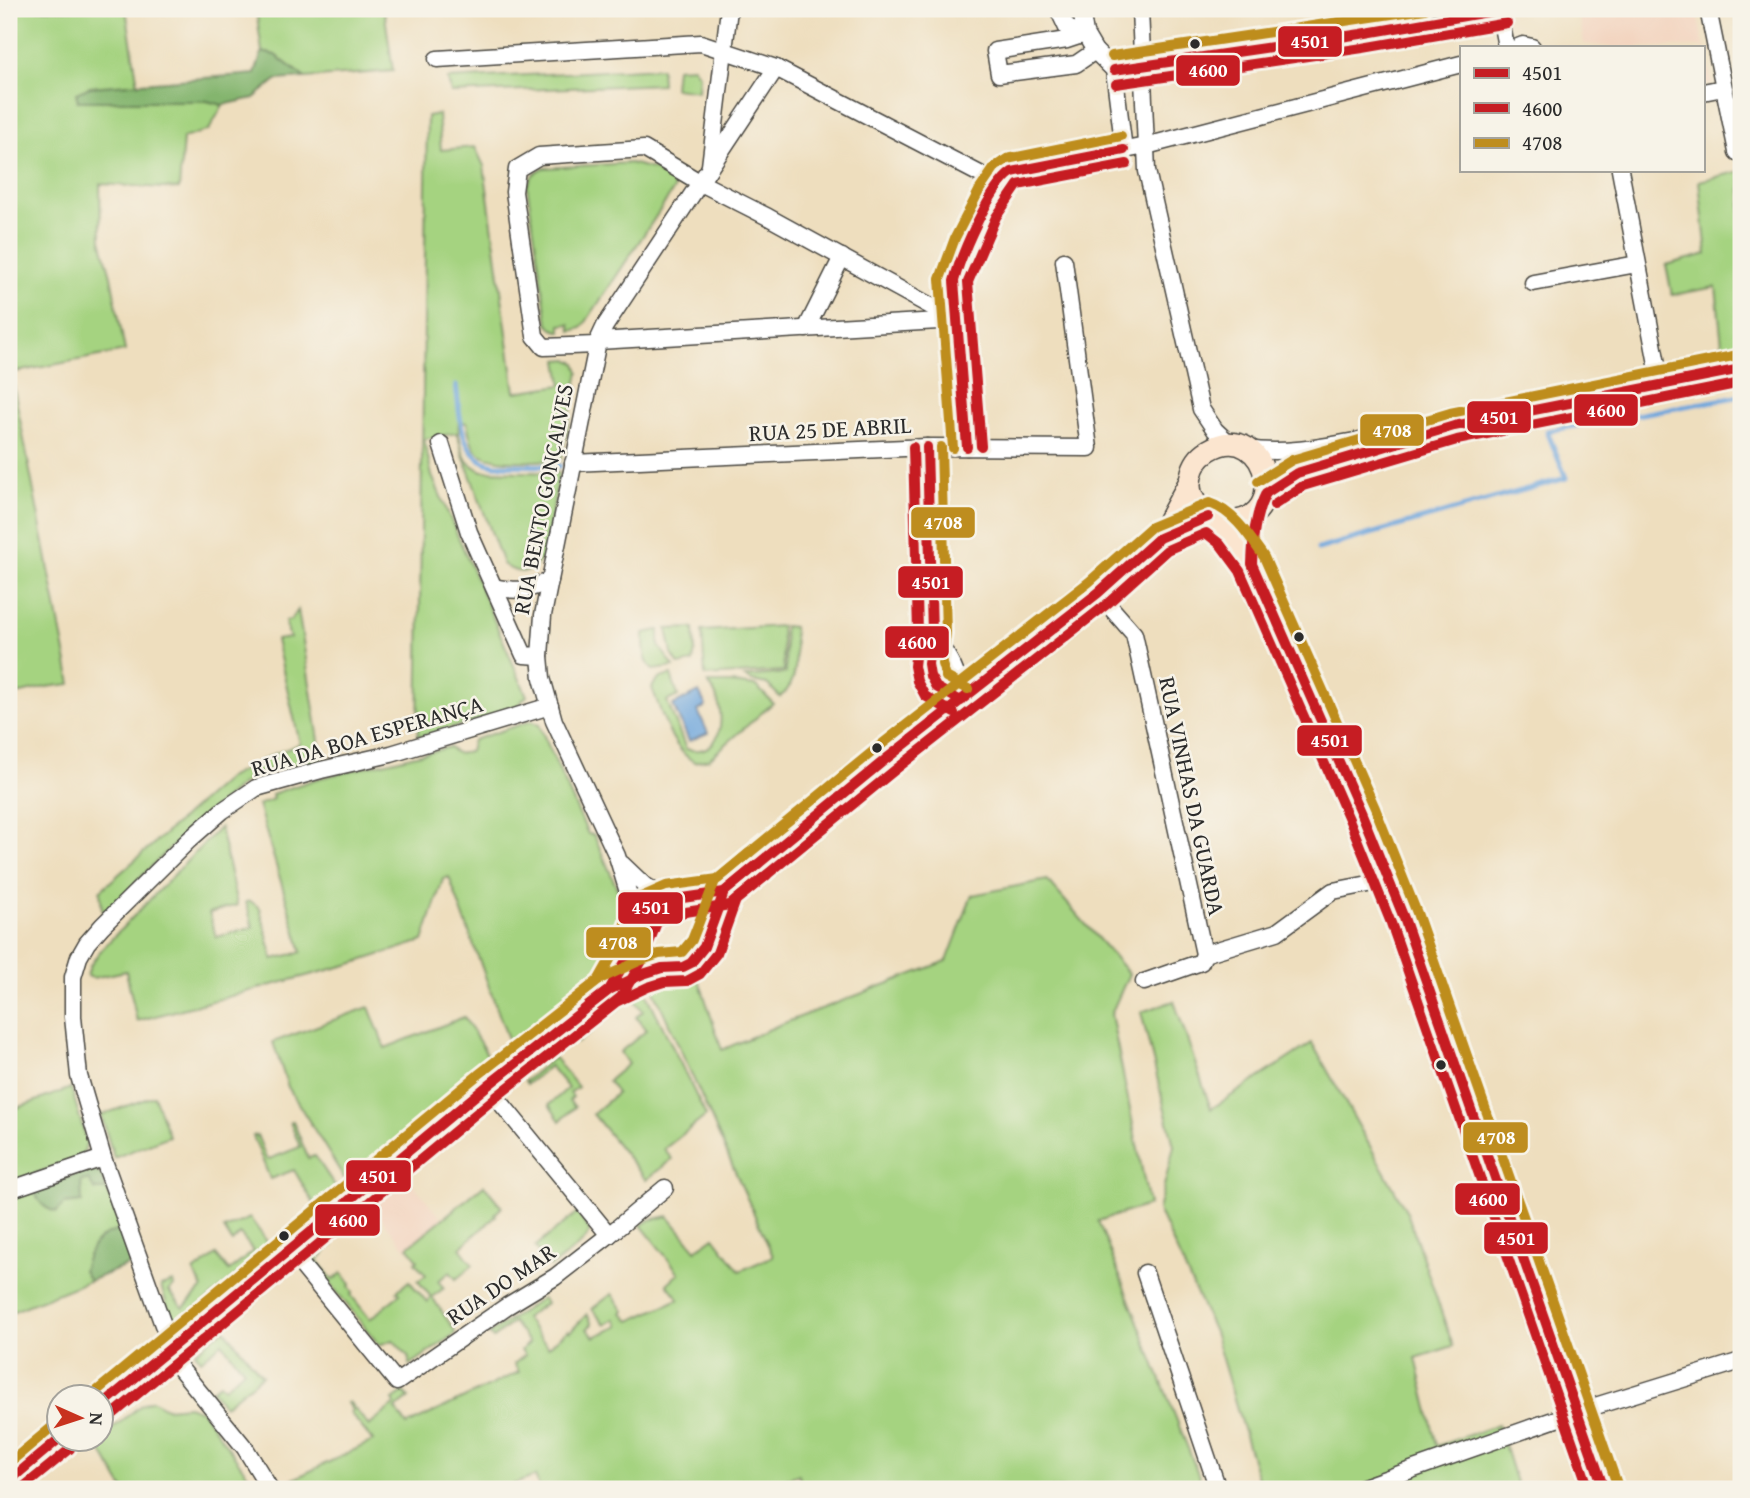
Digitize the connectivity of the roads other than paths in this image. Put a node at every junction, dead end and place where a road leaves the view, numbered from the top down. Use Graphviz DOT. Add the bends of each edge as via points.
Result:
graph roads {
  1 [pos="729,9"];
  2 [pos="1058,9"];
  3 [pos="1081,9"];
  4 [pos="1140,9"];
  5 [pos="1372,9"];
  6 [pos="1708,9"];
  7 [pos="1502,10"];
  8 [pos="1085,34"];
  9 [pos="1361,34"];
  10 [pos="1506,46"];
  11 [pos="723,50"];
  12 [pos="1094,51"];
  13 [pos="437,59"];
  14 [pos="1460,64"];
  15 [pos="1142,66"];
  16 [pos="776,68"];
  17 [pos="1114,69"];
  18 [pos="1723,88"];
  19 [pos="1704,92"];
  20 [pos="1146,146"];
  21 [pos="1124,150"];
  22 [pos="1739,152"];
  23 [pos="1620,172"];
  24 [pos="705,176"];
  25 [pos="999,184"];
  26 [pos="842,257"];
  27 [pos="1064,261"];
  28 [pos="1637,264"];
  29 [pos="1533,283"];
  30 [pos="956,320"];
  31 [pos="806,329"];
  32 [pos="597,343"];
  33 [pos="1741,369"];
  34 [pos="1661,385"];
  35 [pos="1454,426"];
  36 [pos="441,444"];
  37 [pos="927,447"];
  38 [pos="967,447"];
  39 [pos="1239,447"];
  40 [pos="573,463"];
  41 [pos="1190,481"];
  42 [pos="1262,501"];
  43 [pos="1212,518"];
  44 [pos="1159,538"];
  45 [pos="1252,564"];
  46 [pos="550,580"];
  47 [pos="494,587"];
  48 [pos="1098,593"];
  49 [pos="932,633"];
  50 [pos="540,656"];
  51 [pos="961,701"];
  52 [pos="550,706"];
  53 [pos="617,856"];
  54 [pos="1389,880"];
  55 [pos="724,892"];
  56 [pos="672,900"];
  57 [pos="638,931"];
  58 [pos="706,937"];
  59 [pos="1204,954"];
  60 [pos="662,968"];
  61 [pos="1144,982"];
  62 [pos="609,989"];
  63 [pos="487,1086"];
  64 [pos="103,1158"];
  65 [pos="665,1188"];
  66 [pos="9,1190"];
  67 [pos="609,1235"];
  68 [pos="290,1251"];
  69 [pos="1145,1273"];
  70 [pos="169,1349"];
  71 [pos="1741,1361"];
  72 [pos="116,1393"];
  73 [pos="1576,1412"];
  74 [pos="46,1450"];
  75 [pos="9,1481"];
  76 [pos="270,1489"];
  77 [pos="1218,1489"];
  78 [pos="1357,1489"];
  79 [pos="1604,1489"];
  1 -- 11 [label="street, RUA BENTO GONÇALVES"];
  2 -- 8 [label="street" via="1067,28"];
  3 -- 8 [label="street"];
  4 -- 15 [label="street"];
  5 -- 9 [label="street"];
  6 -- 18 [label="street"];
  7 -- 9 [label="street"];
  7 -- 10 [label="street"];
  8 -- 12 [label="street"];
  8 -- 12 [label="street" via="995,51 999,74 1076,64"];
  9 -- 15 [label="street"];
  11 -- 13 [label="street" via="701,43 663,44"];
  11 -- 16 [label="street"];
  11 -- 24 [label="street, RUA BENTO GONÇALVES"];
  12 -- 17 [label="street"];
  14 -- 20 [label="street"];
  15 -- 17 [label="street"];
  15 -- 20 [label="street"];
  16 -- 24 [label="street, RUA BENTO GONÇALVES"];
  16 -- 25 [label="street"];
  17 -- 21 [label="street"];
  18 -- 19 [label="street"];
  18 -- 22 [label="street"];
  20 -- 21 [label="street"];
  20 -- 39 [label="street" via="1147,171 1201,409 1215,430"];
  21 -- 25 [label="street" via="1011,172"];
  23 -- 28 [label="street"];
  24 -- 26 [label="street"];
  24 -- 32 [label="street, RUA BENTO GONÇALVES"];
  24 -- 32 [label="street" via="644,149 539,156 517,169 514,192 535,336 544,347"];
  25 -- 30 [label="street" via="955,272"];
  26 -- 30 [label="street"];
  26 -- 31 [label="street"];
  27 -- 38 [label="street, RUA 25 DE ABRIL" via="1089,448"];
  28 -- 29 [label="street"];
  28 -- 34 [label="street"];
  30 -- 31 [label="street"];
  30 -- 38 [label="street"];
  31 -- 32 [label="street"];
  32 -- 40 [label="street, RUA BENTO GONÇALVES"];
  33 -- 34 [label="street"];
  34 -- 35 [label="street"];
  35 -- 39 [label="street" via="1292,451"];
  35 -- 42 [label="street" via="1297,473"];
  36 -- 47 [label="street" via="469,532"];
  37 -- 38 [label="street, RUA 25 DE ABRIL"];
  37 -- 40 [label="street, RUA 25 DE ABRIL"];
  37 -- 49 [label="street"];
  39 -- 41 [label="main road" via="1208,450 1192,469"];
  39 -- 42 [label="main road" via="1262,463 1267,482"];
  40 -- 46 [label="street, RUA BENTO GONÇALVES"];
  41 -- 43 [label="main road" via="1194,501"];
  41 -- 44 [label="main road"];
  42 -- 43 [label="main road" via="1238,521"];
  42 -- 45 [label="main road"];
  43 -- 44 [label="main road"];
  43 -- 45 [label="main road"];
  44 -- 48 [label="main road"];
  45 -- 54 [label="main road"];
  46 -- 47 [label="street" via="516,591"];
  46 -- 50 [label="street, RUA BENTO GONÇALVES"];
  47 -- 50 [label="street" via="524,655"];
  48 -- 51 [label="main road"];
  48 -- 59 [label="street, RUA VINHAS DA GUARDA" via="1134,634"];
  49 -- 51 [label="street" via="956,671"];
  49 -- 51 [label="street" via="930,676 936,687"];
  50 -- 52 [label="street, RUA BENTO GONÇALVES"];
  51 -- 55 [label="main road"];
  52 -- 53 [label="street, RUA BENTO GONÇALVES"];
  52 -- 64 [label="street, RUA DA BOA ESPERANÇA" via="391,754 256,788 189,839 102,926 79,957 73,977 73,1017 79,1076"];
  53 -- 56 [label="street" via="637,880"];
  53 -- 57 [label="street"];
  54 -- 59 [label="street" via="1333,891 1277,932"];
  54 -- 73 [label="main road"];
  55 -- 56 [label="main road"];
  55 -- 58 [label="main road"];
  56 -- 57 [label="main road" via="650,908"];
  56 -- 58 [label="main road" via="685,903 701,916"];
  57 -- 60 [label="main road" via="648,959"];
  57 -- 62 [label="main road"];
  58 -- 60 [label="main road" via="691,963"];
  59 -- 61 [label="street" via="1201,962"];
  60 -- 62 [label="main road"];
  62 -- 63 [label="main road"];
  63 -- 67 [label="street"];
  63 -- 68 [label="main road"];
  64 -- 66 [label="street"];
  64 -- 70 [label="street, RUA DA BOA ESPERANÇA"];
  65 -- 67 [label="street"];
  67 -- 68 [label="street, RUA DO MAR" via="555,1278 397,1382"];
  68 -- 70 [label="main road"];
  69 -- 77 [label="street"];
  70 -- 72 [label="main road"];
  70 -- 76 [label="street, RUA DA BOA ESPERANÇA" via="245,1448"];
  71 -- 73 [label="street"];
  73 -- 78 [label="street"];
  73 -- 79 [label="main road"];
  74 -- 75 [label="main road"];
}
